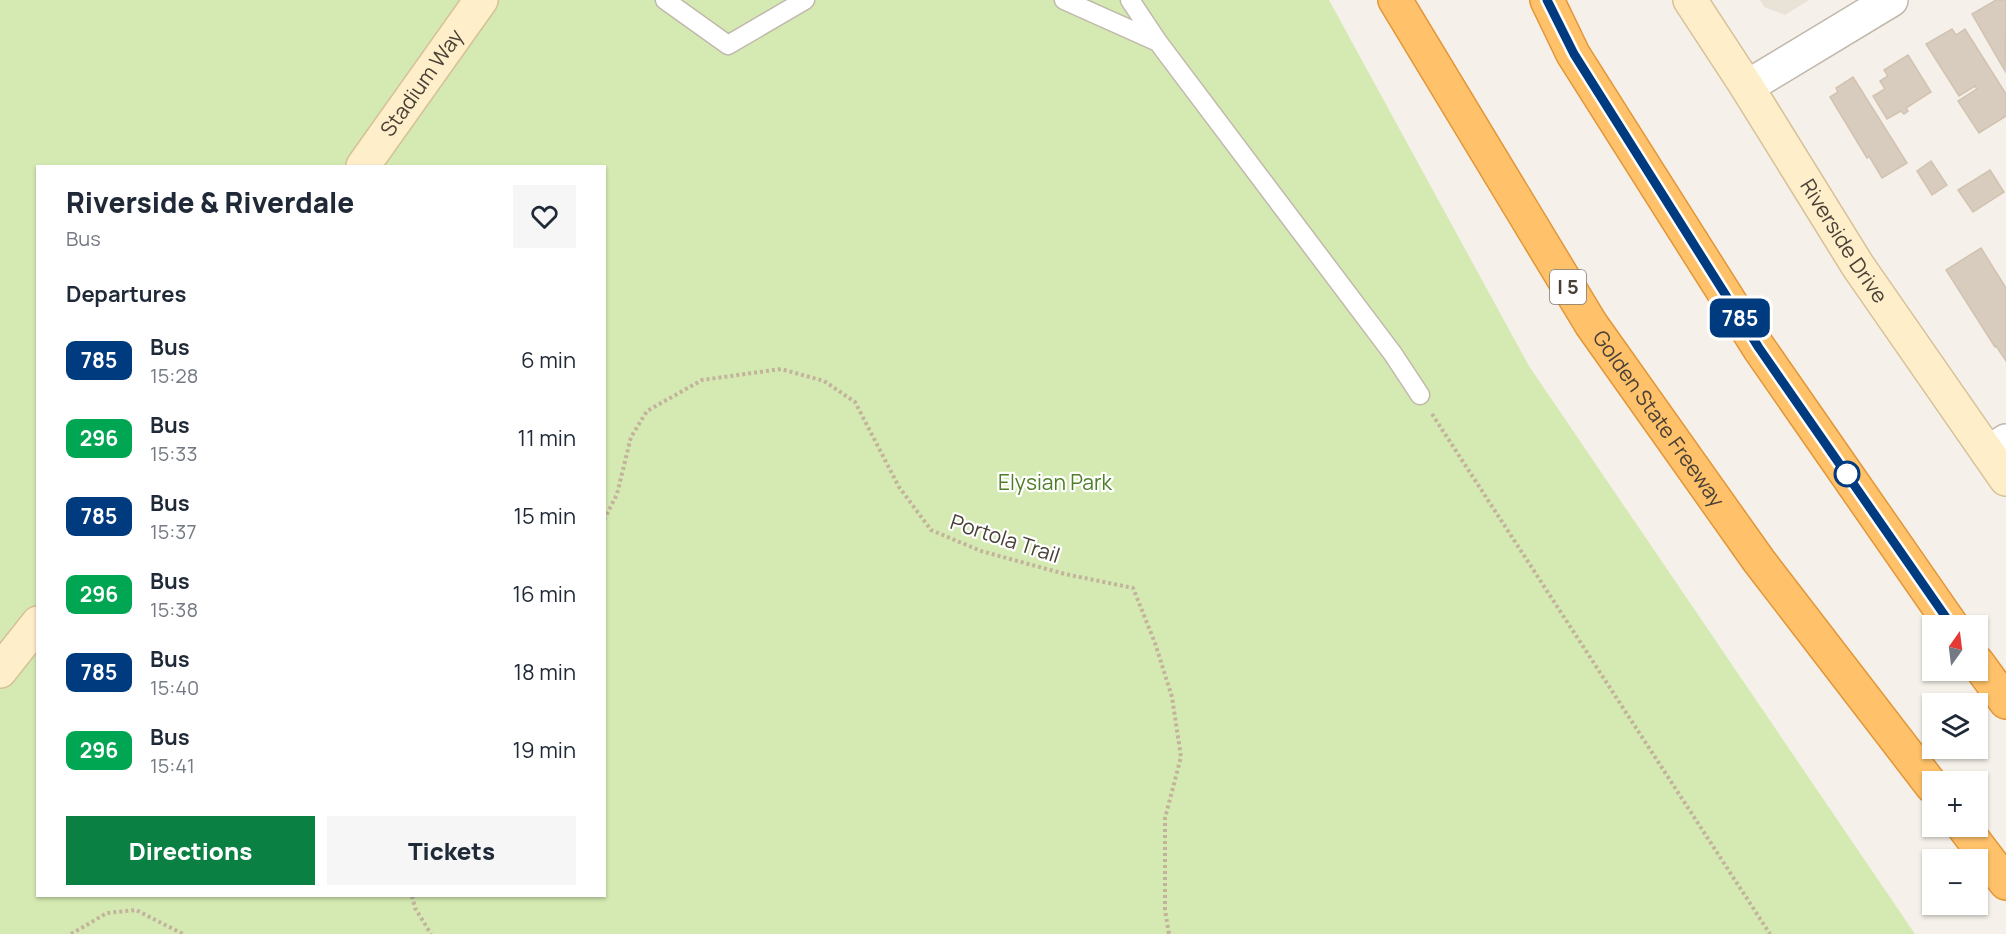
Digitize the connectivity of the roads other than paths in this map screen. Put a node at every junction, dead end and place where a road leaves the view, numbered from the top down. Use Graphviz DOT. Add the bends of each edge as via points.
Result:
graph roads {
  1 [pos="482,0"];
  2 [pos="664,0"];
  3 [pos="805,0"];
  4 [pos="1064,0"];
  5 [pos="1130,0"];
  6 [pos="1395,0"];
  7 [pos="1547,0"];
  8 [pos="1690,0"];
  9 [pos="1891,0"];
  10 [pos="1158,42"];
  11 [pos="1747,87"];
  12 [pos="364,165"];
  13 [pos="1420,395"];
  14 [pos="1997,447"];
  15 [pos="2006,479"];
  16 [pos="1944,615"];
  17 [pos="36,626"];
  18 [pos="0,671"];
  19 [pos="1988,677"];
  20 [pos="2006,702"];
  21 [pos="1922,773"];
  22 [pos="1971,837"];
  23 [pos="2006,883"];
  1 -- 12 [label="main road, Stadium Way"];
  2 -- 3 [label="lane" via="728,45"];
  4 -- 10 [label="lane"];
  5 -- 10 [label="lane"];
  6 -- 21 [label="highway, Golden State Freeway / I 5" via="1591,324 1760,561"];
  7 -- 16 [label="highway" via="1574,54 1759,348"];
  8 -- 11 [label="main road, Riverside Drive"];
  9 -- 11 [label="street"];
  10 -- 13 [label="lane"];
  11 -- 14 [label="main road, Riverside Drive" via="1858,266"];
  14 -- 15 [label="main road, Riverside Drive"];
  17 -- 18 [label="main road"];
  19 -- 20 [label="highway"];
  22 -- 23 [label="highway"];
}
